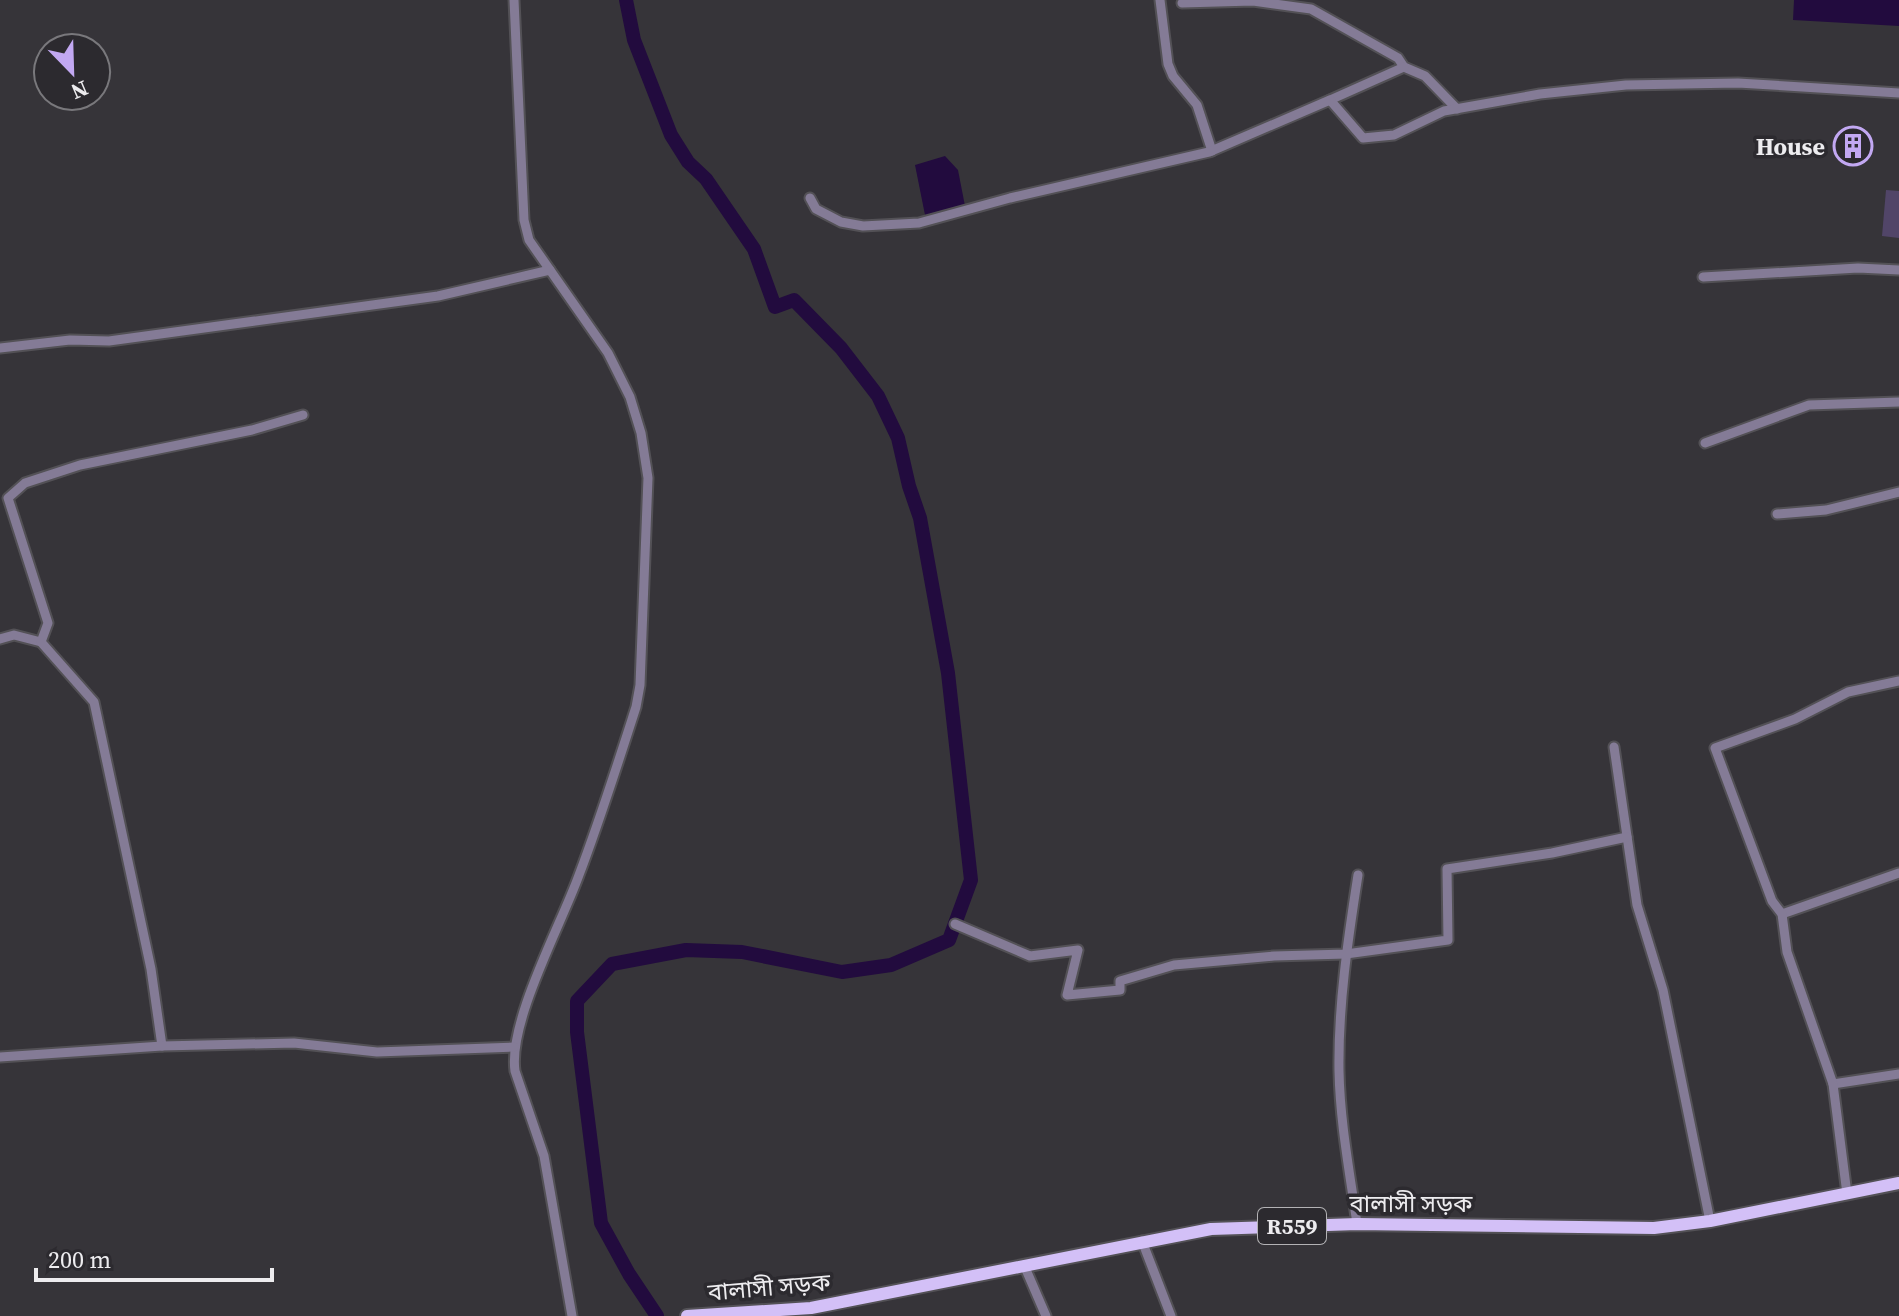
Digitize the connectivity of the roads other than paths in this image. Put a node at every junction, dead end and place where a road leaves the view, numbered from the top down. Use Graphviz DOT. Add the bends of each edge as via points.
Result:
graph roads {
  1 [pos="514,0"];
  2 [pos="1160,0"];
  3 [pos="1182,3"];
  4 [pos="1404,67"];
  5 [pos="1899,93"];
  6 [pos="1330,100"];
  7 [pos="1457,109"];
  8 [pos="1212,151"];
  9 [pos="810,198"];
  10 [pos="550,270"];
  11 [pos="1899,270"];
  12 [pos="1703,277"];
  13 [pos="0,348"];
  14 [pos="1899,402"];
  15 [pos="303,415"];
  16 [pos="1705,443"];
  17 [pos="1899,492"];
  18 [pos="1777,514"];
  19 [pos="0,639"];
  20 [pos="41,642"];
  21 [pos="1899,681"];
  22 [pos="1614,747"];
  23 [pos="1627,837"];
  24 [pos="1899,873"];
  25 [pos="1358,875"];
  26 [pos="1782,914"];
  27 [pos="955,924"];
  28 [pos="1346,954"];
  29 [pos="162,1046"];
  30 [pos="514,1047"];
  31 [pos="0,1057"];
  32 [pos="1899,1074"];
  33 [pos="1833,1084"];
  34 [pos="1899,1183"];
  35 [pos="1847,1194"];
  36 [pos="1710,1221"];
  37 [pos="1357,1224"];
  38 [pos="1142,1241"];
  39 [pos="1024,1265"];
  40 [pos="778,1313"];
  41 [pos="572,1316"];
  42 [pos="688,1316"];
  43 [pos="1046,1316"];
  44 [pos="1171,1316"];
  1 -- 10 [label="street" via="524,220 529,240"];
  2 -- 8 [label="street" via="1168,64 1197,105"];
  3 -- 4 [label="street" via="1253,1 1311,9 1398,58"];
  4 -- 6 [label="street"];
  4 -- 7 [label="street" via="1425,76"];
  5 -- 7 [label="street" via="1738,83 1626,85"];
  6 -- 7 [label="street" via="1363,138 1394,135"];
  6 -- 8 [label="street"];
  8 -- 9 [label="street" via="919,223 841,222 816,209"];
  10 -- 13 [label="street" via="438,296 109,341"];
  10 -- 30 [label="street" via="608,353 641,433 648,478 640,685 596,830"];
  11 -- 12 [label="street"];
  14 -- 16 [label="street" via="1809,405"];
  15 -- 20 [label="street" via="80,465 25,483 8,498 48,623"];
  17 -- 18 [label="street" via="1826,510"];
  19 -- 20 [label="street" via="14,635"];
  20 -- 29 [label="street" via="94,702 151,969"];
  21 -- 26 [label="street" via="1848,692 1795,719 1715,748 1772,901"];
  22 -- 23 [label="street"];
  23 -- 28 [label="street" via="1447,869 1448,940"];
  23 -- 36 [label="street" via="1637,905 1663,990"];
  24 -- 26 [label="street"];
  25 -- 28 [label="street"];
  26 -- 33 [label="street" via="1787,952"];
  27 -- 28 [label="street" via="1030,956 1078,950 1067,995 1120,990 1120,981 1174,965"];
  28 -- 37 [label="street" via="1339,1071"];
  29 -- 30 [label="street" via="294,1043 377,1052"];
  29 -- 31 [label="street"];
  30 -- 41 [label="street" via="515,1071 544,1156"];
  32 -- 33 [label="street"];
  33 -- 35 [label="street"];
  34 -- 35 [label="main road, বালাসী সড়ক / R559"];
  35 -- 36 [label="main road, বালাসী সড়ক / R559"];
  36 -- 37 [label="main road, বালাসী সড়ক / R559" via="1654,1228"];
  37 -- 38 [label="main road, বালাসী সড়ক / R559" via="1211,1229"];
  38 -- 39 [label="main road, বালাসী সড়ক / R559"];
  38 -- 44 [label="street"];
  39 -- 40 [label="main road, বালাসী সড়ক / R559"];
  39 -- 43 [label="street"];
  40 -- 42 [label="main road, বালাসী সড়ক / R559"];
}
